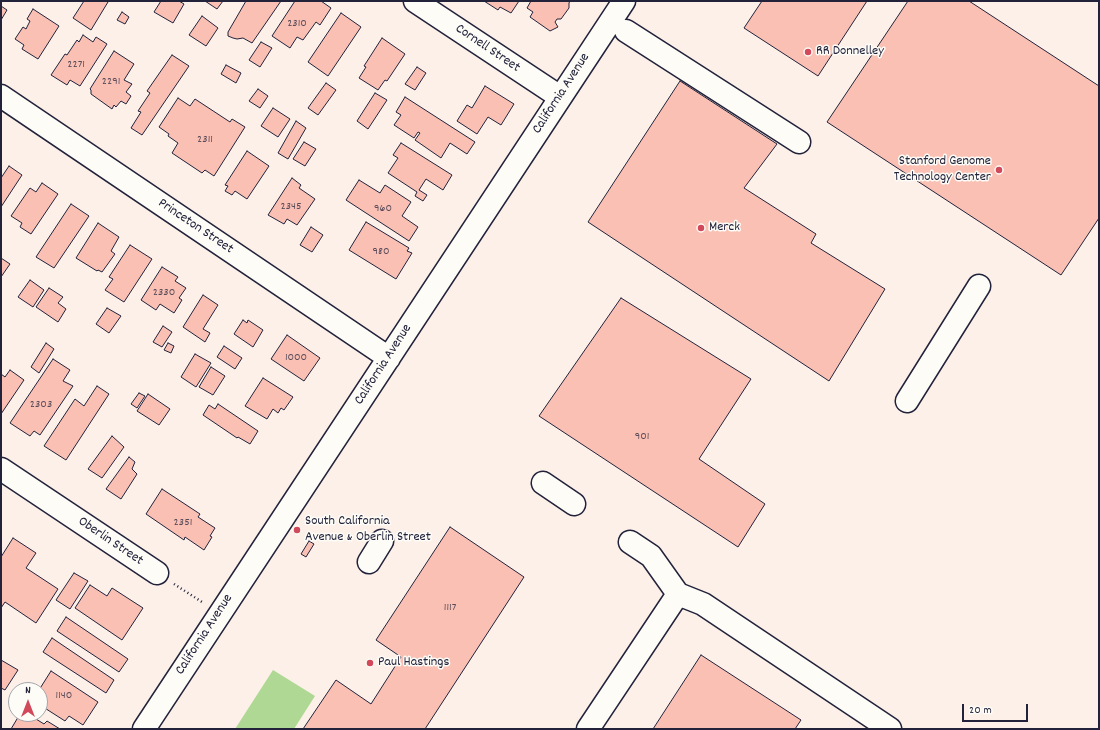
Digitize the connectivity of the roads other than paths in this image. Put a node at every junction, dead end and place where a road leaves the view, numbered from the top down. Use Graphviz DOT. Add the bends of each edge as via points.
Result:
graph roads {
  1 [pos="415,1"];
  2 [pos="624,1"];
  3 [pos="626,31"];
  4 [pos="1,96"];
  5 [pos="560,97"];
  6 [pos="799,142"];
  7 [pos="979,286"];
  8 [pos="389,358"];
  9 [pos="907,401"];
  10 [pos="1,469"];
  11 [pos="542,483"];
  12 [pos="574,504"];
  13 [pos="382,541"];
  14 [pos="630,542"];
  15 [pos="369,562"];
  16 [pos="157,573"];
  17 [pos="678,594"];
  18 [pos="144,729"];
  19 [pos="588,729"];
  20 [pos="890,729"];
  1 -- 5 [label="street, Cornell Street"];
  2 -- 5 [label="street, California Avenue"];
  3 -- 6 [label="street"];
  4 -- 8 [label="street, Princeton Street"];
  5 -- 8 [label="street, California Avenue"];
  7 -- 9 [label="street"];
  8 -- 18 [label="street, California Avenue"];
  10 -- 16 [label="street, Oberlin Street"];
  11 -- 12 [label="street"];
  13 -- 15 [label="street"];
  14 -- 17 [label="street" via="651,556"];
  17 -- 19 [label="street"];
  17 -- 20 [label="street" via="703,604"];
}
